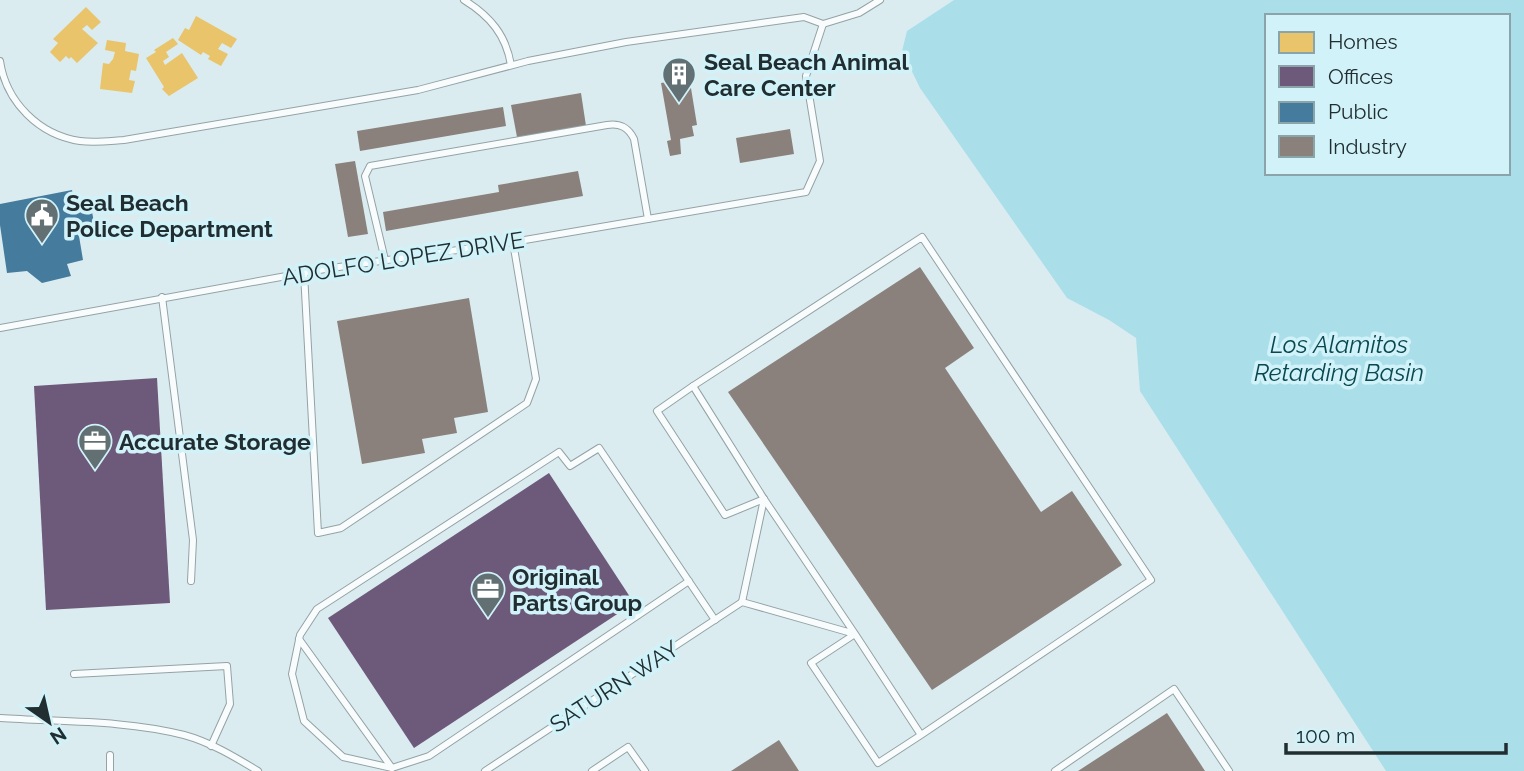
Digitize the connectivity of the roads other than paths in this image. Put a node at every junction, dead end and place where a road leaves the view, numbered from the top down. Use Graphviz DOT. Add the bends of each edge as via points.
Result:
graph roads {
  1 [pos="464,0"];
  2 [pos="880,0"];
  3 [pos="823,24"];
  4 [pos="0,61"];
  5 [pos="511,65"];
  6 [pos="648,219"];
  7 [pos="513,242"];
  8 [pos="385,260"];
  9 [pos="304,273"];
  10 [pos="162,297"];
  11 [pos="0,328"];
  12 [pos="693,386"];
  13 [pos="764,499"];
  14 [pos="191,581"];
  15 [pos="689,581"];
  16 [pos="742,602"];
  17 [pos="715,620"];
  18 [pos="855,634"];
  19 [pos="299,639"];
  20 [pos="75,674"];
  21 [pos="0,718"];
  22 [pos="920,735"];
  23 [pos="211,746"];
  24 [pos="110,755"];
  25 [pos="392,768"];
  26 [pos="110,771"];
  27 [pos="258,771"];
  28 [pos="485,771"];
  29 [pos="592,771"];
  30 [pos="645,771"];
  31 [pos="1055,771"];
  32 [pos="1229,771"];
  1 -- 5 [label="lane" via="495,25"];
  2 -- 3 [label="lane" via="859,13"];
  3 -- 5 [label="lane" via="804,17 758,22"];
  3 -- 6 [label="lane, ADOLFO LOPEZ DRIVE" via="806,76 820,161 806,192"];
  4 -- 5 [label="lane" via="8,89 33,120 62,136 97,142 418,90"];
  6 -- 7 [label="lane, ADOLFO LOPEZ DRIVE"];
  6 -- 8 [label="lane" via="629,130 607,125 370,166 365,176"];
  7 -- 8 [label="lane, ADOLFO LOPEZ DRIVE"];
  7 -- 9 [label="lane" via="536,379 527,403 341,528 318,533"];
  8 -- 9 [label="lane, ADOLFO LOPEZ DRIVE"];
  9 -- 10 [label="lane, ADOLFO LOPEZ DRIVE"];
  10 -- 11 [label="lane, ADOLFO LOPEZ DRIVE"];
  10 -- 14 [label="lane" via="193,540"];
  12 -- 13 [label="lane"];
  12 -- 13 [label="lane" via="657,411 725,515"];
  12 -- 22 [label="lane" via="922,237 1151,580"];
  13 -- 16 [label="lane"];
  13 -- 18 [label="lane"];
  15 -- 17 [label="lane"];
  15 -- 19 [label="lane" via="599,448 570,466 559,452 317,609"];
  15 -- 25 [label="lane" via="429,756"];
  16 -- 17 [label="lane, SATURN WAY"];
  16 -- 18 [label="lane"];
  17 -- 28 [label="lane, SATURN WAY"];
  18 -- 22 [label="lane"];
  18 -- 22 [label="lane" via="811,663 878,764"];
  19 -- 25 [label="lane"];
  19 -- 25 [label="lane" via="292,674 304,721 343,758"];
  20 -- 23 [label="lane" via="227,666 230,704"];
  21 -- 23 [label="lane" via="133,725"];
  23 -- 27 [label="lane"];
  24 -- 26 [label="lane"];
  29 -- 30 [label="lane" via="628,747"];
  31 -- 32 [label="lane" via="1174,689"];
}
